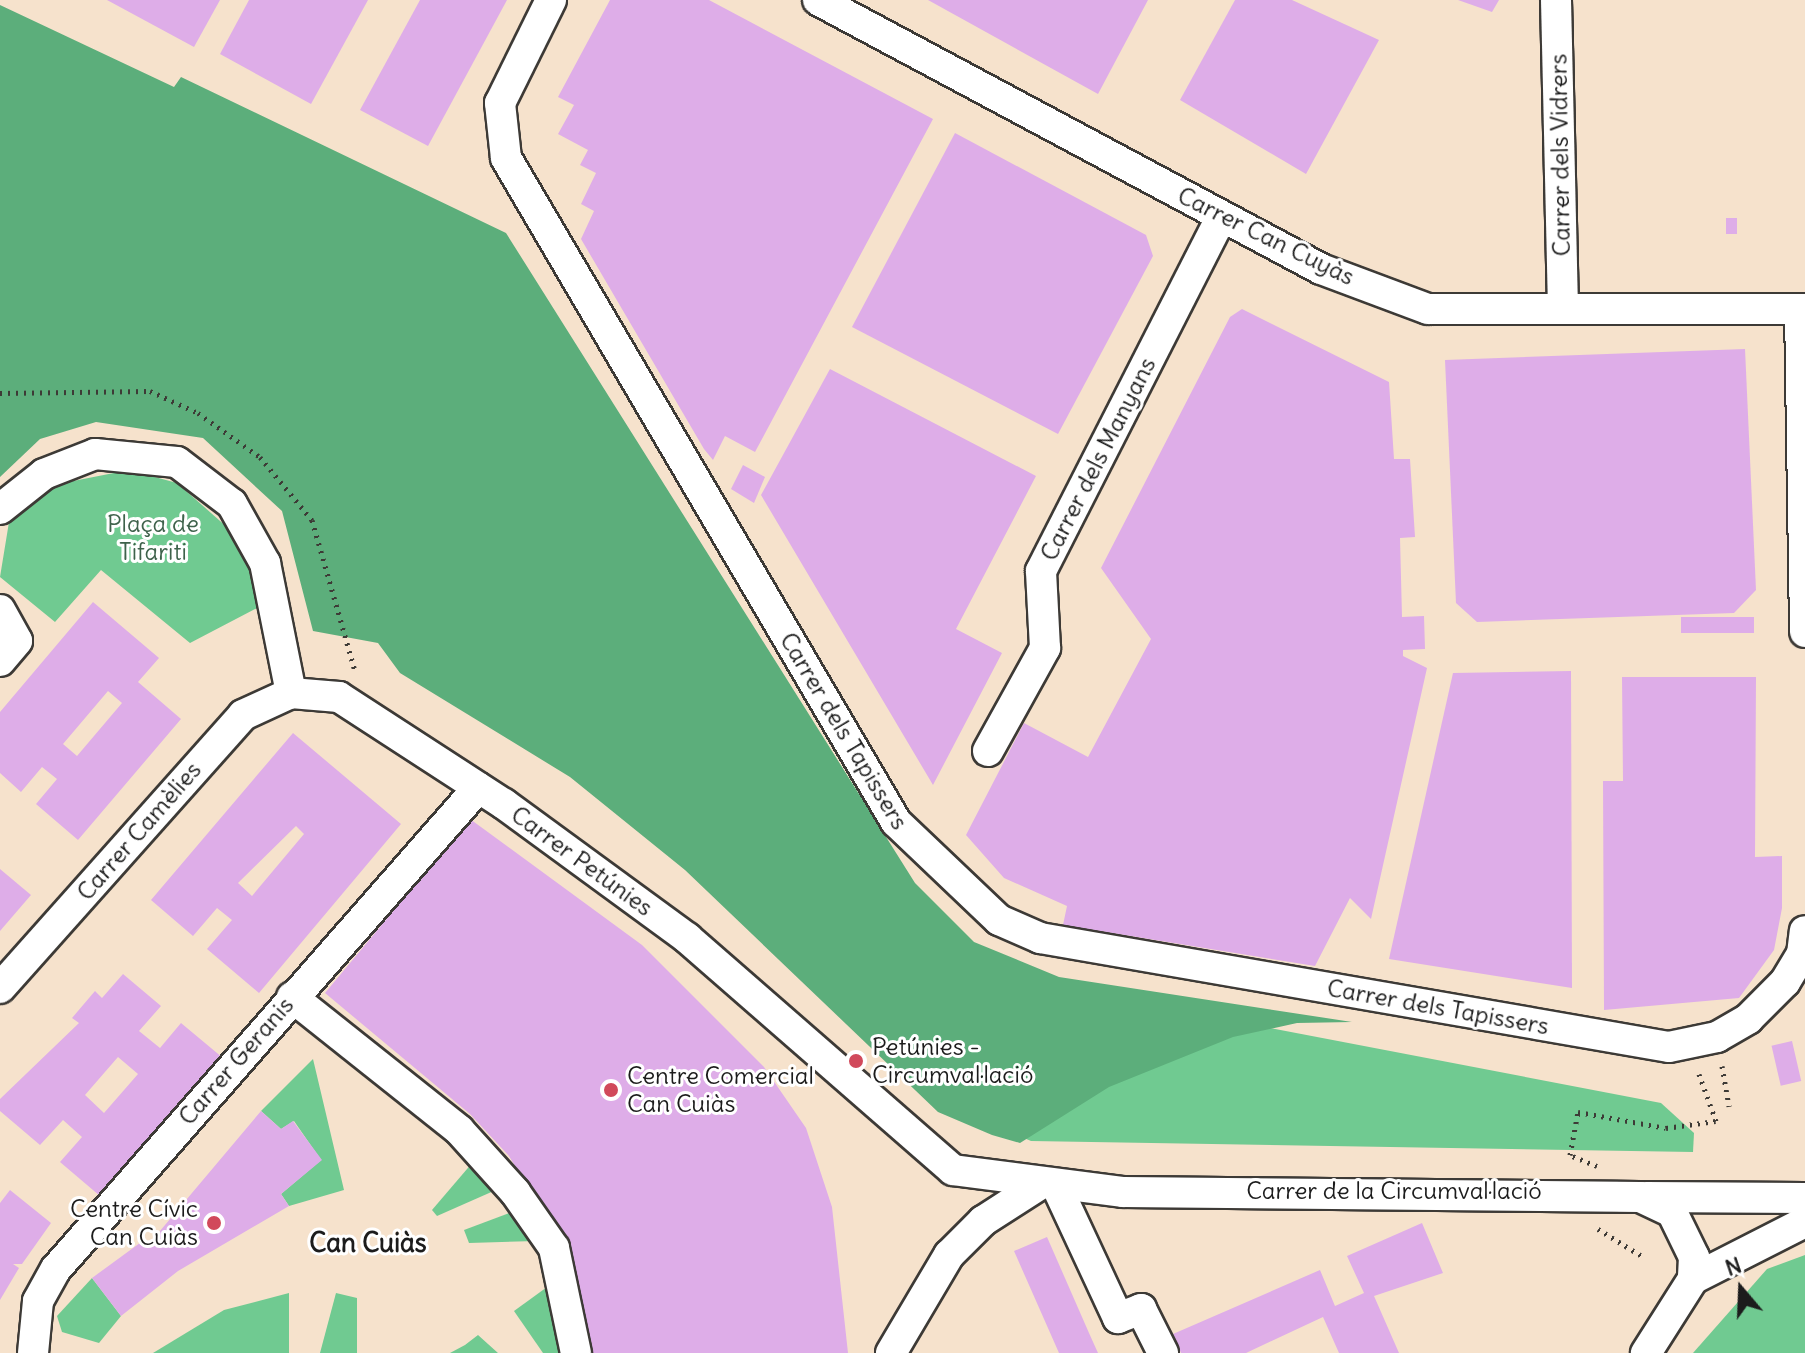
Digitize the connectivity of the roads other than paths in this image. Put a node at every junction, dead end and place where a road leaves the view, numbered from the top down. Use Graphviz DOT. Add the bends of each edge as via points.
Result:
graph roads {
  1 [pos="551,0"];
  2 [pos="818,0"];
  3 [pos="1556,0"];
  4 [pos="1222,216"];
  5 [pos="1563,309"];
  6 [pos="1803,309"];
  7 [pos="0,509"];
  8 [pos="0,610"];
  9 [pos="1805,632"];
  10 [pos="0,661"];
  11 [pos="291,693"];
  12 [pos="988,751"];
  13 [pos="478,788"];
  14 [pos="1805,931"];
  15 [pos="0,988"];
  16 [pos="292,997"];
  17 [pos="953,1170"];
  18 [pos="1049,1184"];
  19 [pos="1640,1197"];
  20 [pos="1805,1198"];
  21 [pos="1805,1222"];
  22 [pos="1693,1279"];
  23 [pos="33,1353"];
  24 [pos="576,1353"];
  25 [pos="891,1353"];
  26 [pos="1163,1353"];
  27 [pos="1646,1353"];
  1 -- 14 [label="street, Carrer dels Tapissers" via="500,103 506,158 896,822 999,920 1040,938 1669,1047 1717,1037 1748,1019 1785,982 1802,954"];
  2 -- 4 [label="street, Carrer Can Cuyàs"];
  3 -- 5 [label="street, Carrer dels Vidrers"];
  4 -- 5 [label="street, Carrer Can Cuyàs" via="1321,269 1428,309"];
  4 -- 12 [label="street, Carrer dels Manyans" via="1041,571 1045,648"];
  5 -- 6 [label="street, Carrer Can Cuyàs"];
  6 -- 9 [label="street"];
  7 -- 11 [label="street" via="44,474 95,454 177,462 232,504 265,563"];
  8 -- 10 [label="street" via="17,641"];
  11 -- 13 [label="street, Carrer Petúnies" via="339,697"];
  11 -- 15 [label="street, Carrer Camèlies" via="243,715"];
  13 -- 16 [label="street, Carrer Geranis"];
  13 -- 17 [label="street, Carrer Petúnies" via="687,938 842,1080"];
  16 -- 23 [label="street, Carrer Geranis" via="56,1269 38,1301"];
  16 -- 24 [label="street" via="459,1130 515,1192 554,1248"];
  17 -- 18 [label="street, Carrer de la Circumval·lació"];
  18 -- 19 [label="street, Carrer de la Circumval·lació"];
  18 -- 25 [label="street" via="983,1221 949,1255"];
  18 -- 26 [label="street" via="1118,1318 1141,1309"];
  19 -- 20 [label="street, Carrer de la Circumval·lació"];
  19 -- 22 [label="street" via="1685,1227"];
  21 -- 22 [label="street"];
  22 -- 27 [label="street"];
}
